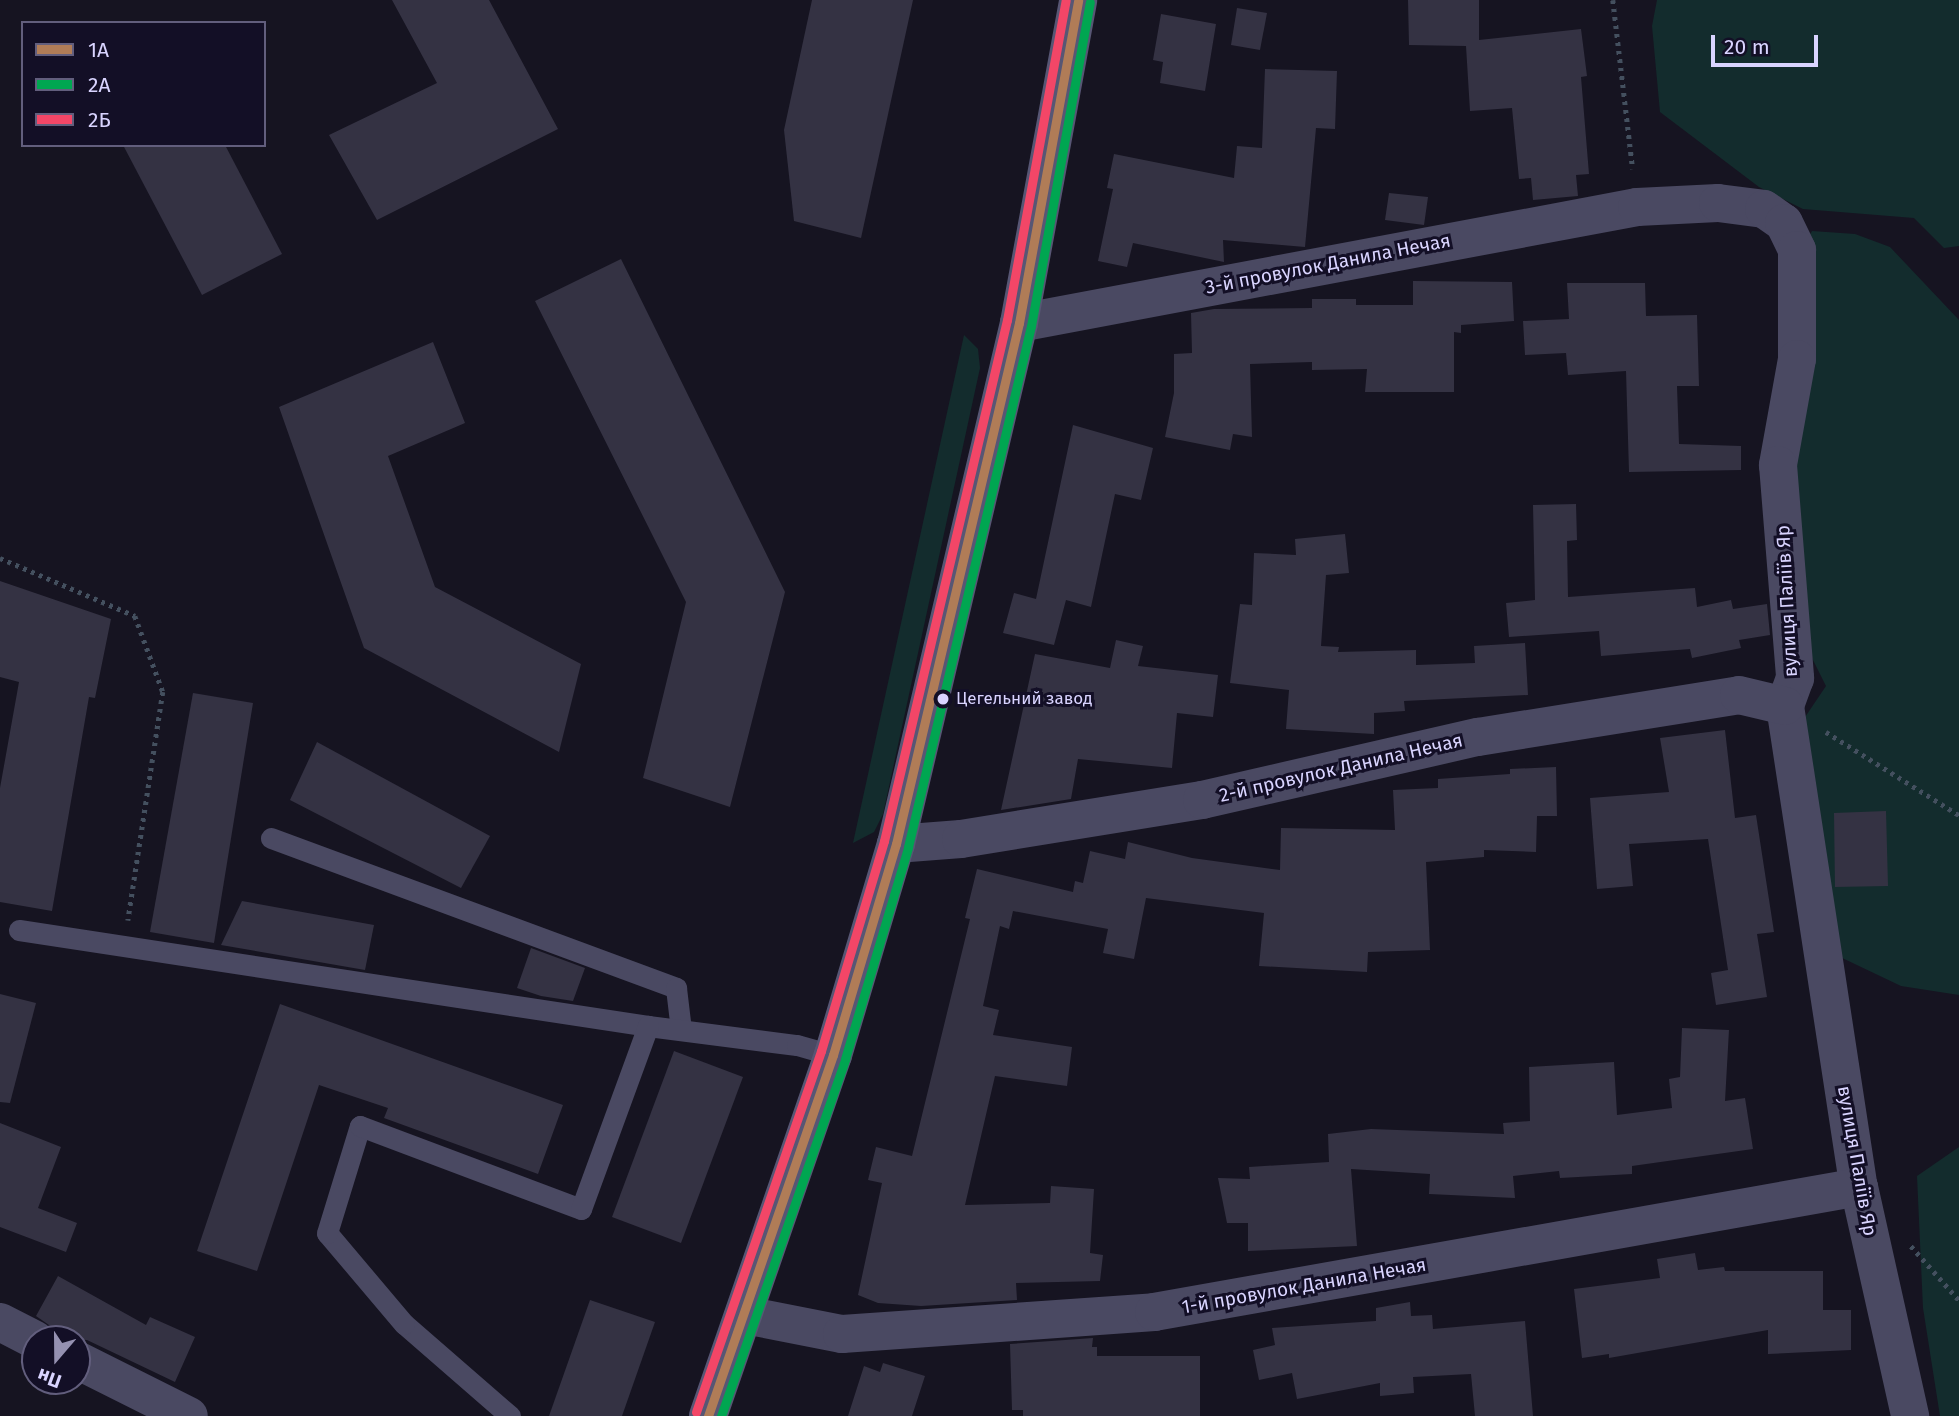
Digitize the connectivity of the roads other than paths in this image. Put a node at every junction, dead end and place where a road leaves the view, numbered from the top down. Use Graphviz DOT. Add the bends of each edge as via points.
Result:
graph roads {
  1 [pos="1078,0"];
  2 [pos="1637,207"];
  3 [pos="1019,323"];
  4 [pos="1785,706"];
  5 [pos="271,838"];
  6 [pos="896,844"];
  7 [pos="19,930"];
  8 [pos="648,1026"];
  9 [pos="681,1030"];
  10 [pos="833,1055"];
  11 [pos="1859,1187"];
  12 [pos="745,1315"];
  13 [pos="0,1322"];
  14 [pos="21,1333"];
  15 [pos="91,1367"];
  16 [pos="189,1416"];
  17 [pos="510,1416"];
  18 [pos="708,1416"];
  19 [pos="1910,1416"];
  1 -- 3 [label="main road"];
  2 -- 3 [label="street, 3-й провулок Данила Нечая"];
  2 -- 4 [label="street, вулиця Паліїв Яр" via="1718,203 1764,209 1784,223 1797,250 1797,359 1778,465 1795,678"];
  3 -- 6 [label="main road"];
  4 -- 6 [label="street, 2-й провулок Данила Нечая" via="1740,695 1726,697 1478,737 1202,800 961,839"];
  4 -- 11 [label="street, вулиця Паліїв Яр"];
  5 -- 9 [label="lane" via="676,988"];
  6 -- 10 [label="main road"];
  7 -- 8 [label="lane"];
  8 -- 9 [label="lane"];
  8 -- 17 [label="lane" via="581,1209 360,1126 327,1233 404,1324"];
  9 -- 10 [label="lane" via="797,1045"];
  10 -- 12 [label="main road"];
  11 -- 12 [label="street, 1-й провулок Данила Нечая" via="1154,1312 842,1334"];
  11 -- 19 [label="street, вулиця Паліїв Яр"];
  12 -- 18 [label="main road"];
  13 -- 14 [label="street"];
  15 -- 16 [label="street"];
}
